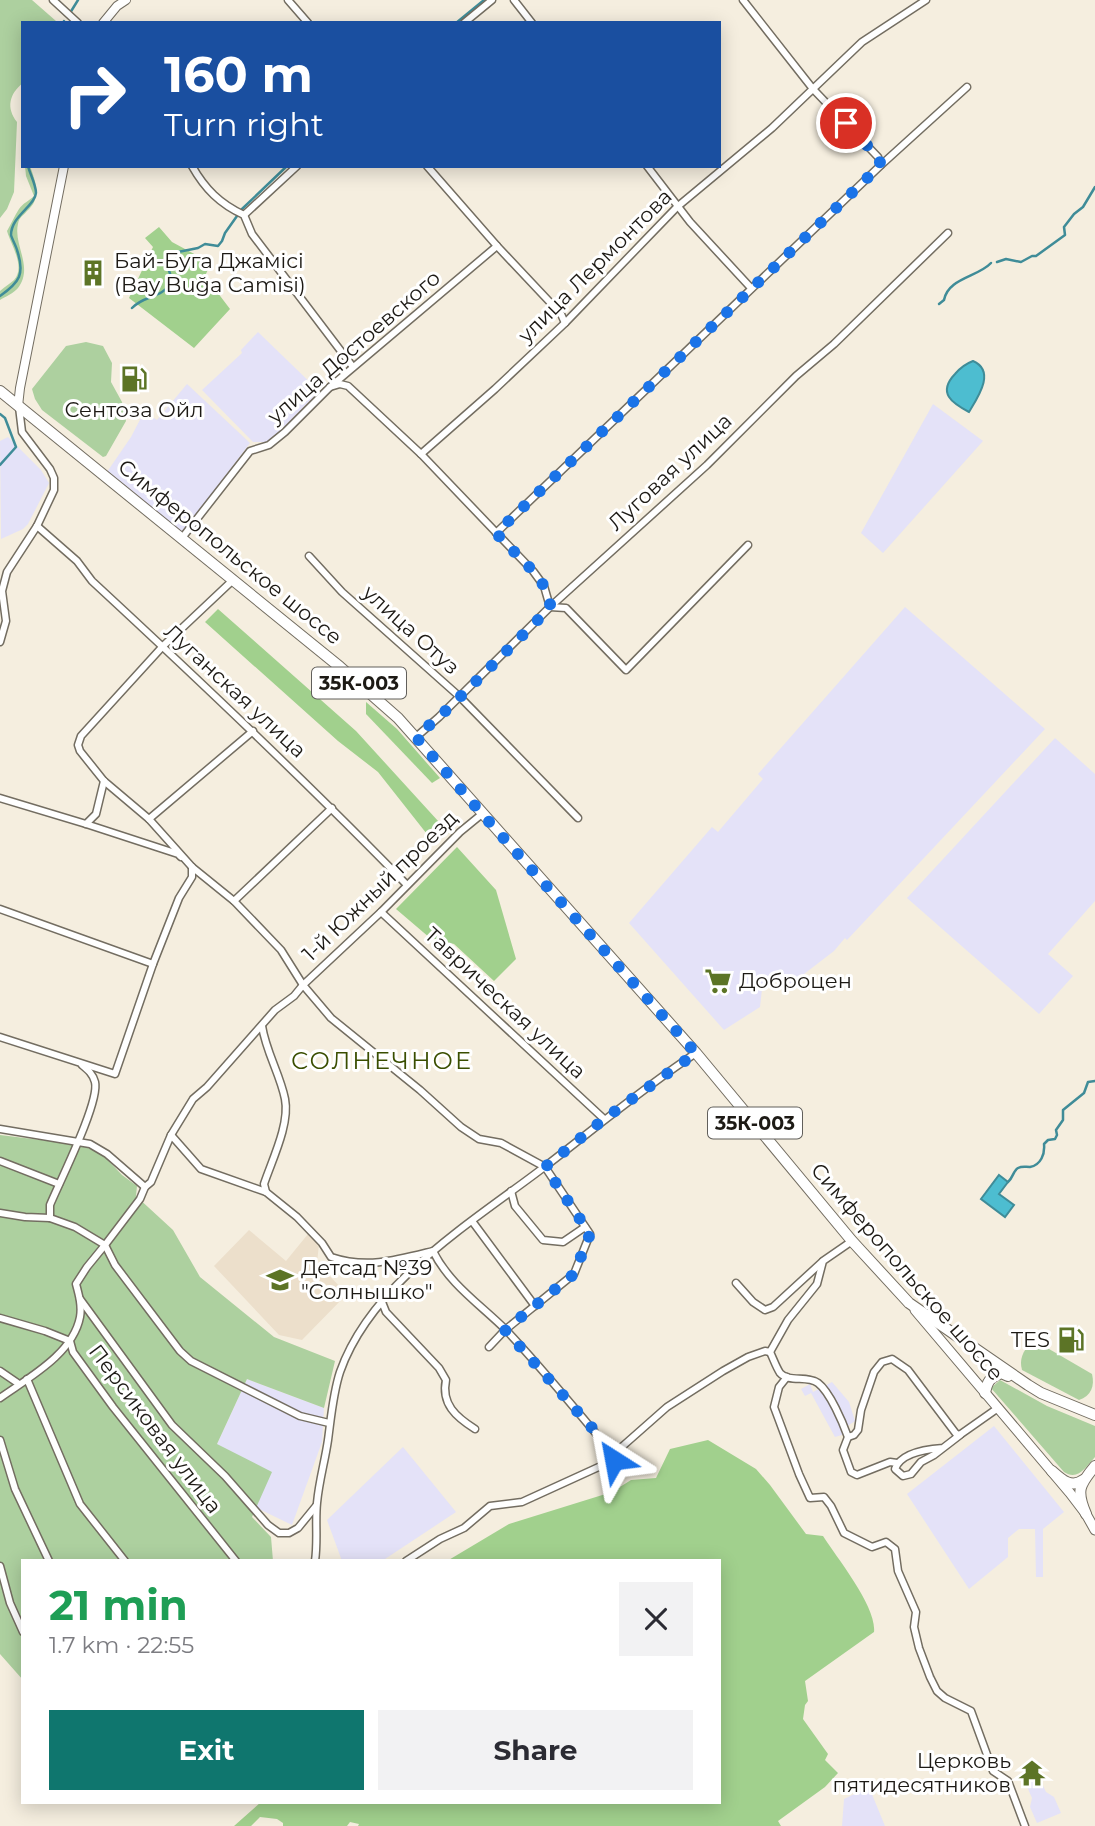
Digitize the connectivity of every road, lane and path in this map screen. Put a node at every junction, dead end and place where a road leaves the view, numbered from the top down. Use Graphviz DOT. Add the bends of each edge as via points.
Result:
graph roads {
  1 [pos="53,0"];
  2 [pos="126,0"];
  3 [pos="288,0"];
  4 [pos="492,0"];
  5 [pos="514,0"];
  6 [pos="743,0"];
  7 [pos="926,0"];
  8 [pos="76,21"];
  9 [pos="105,21"];
  10 [pos="306,21"];
  11 [pos="466,21"];
  12 [pos="530,21"];
  13 [pos="967,87"];
  14 [pos="813,89"];
  15 [pos="881,165"];
  16 [pos="64,168"];
  17 [pos="193,168"];
  18 [pos="295,168"];
  19 [pos="429,168"];
  20 [pos="649,168"];
  21 [pos="677,207"];
  22 [pos="244,215"];
  23 [pos="948,233"];
  24 [pos="497,247"];
  25 [pos="751,288"];
  26 [pos="565,323"];
  27 [pos="354,367"];
  28 [pos="330,387"];
  29 [pos="0,391"];
  30 [pos="18,406"];
  31 [pos="421,454"];
  32 [pos="37,527"];
  33 [pos="496,533"];
  34 [pos="182,538"];
  35 [pos="748,545"];
  36 [pos="309,556"];
  37 [pos="233,580"];
  38 [pos="551,607"];
  39 [pos="0,642"];
  40 [pos="163,646"];
  41 [pos="460,697"];
  42 [pos="253,731"];
  43 [pos="416,737"];
  44 [pos="104,781"];
  45 [pos="0,798"];
  46 [pos="332,808"];
  47 [pos="482,814"];
  48 [pos="578,818"];
  49 [pos="149,819"];
  50 [pos="86,824"];
  51 [pos="192,867"];
  52 [pos="407,885"];
  53 [pos="234,901"];
  54 [pos="0,909"];
  55 [pos="382,912"];
  56 [pos="153,964"];
  57 [pos="303,985"];
  58 [pos="262,1026"];
  59 [pos="0,1037"];
  60 [pos="696,1053"];
  61 [pos="81,1063"];
  62 [pos="604,1119"];
  63 [pos="0,1129"];
  64 [pos="170,1135"];
  65 [pos="78,1142"];
  66 [pos="0,1161"];
  67 [pos="545,1167"];
  68 [pos="59,1184"];
  69 [pos="145,1187"];
  70 [pos="511,1191"];
  71 [pos="266,1192"];
  72 [pos="0,1213"];
  73 [pos="50,1218"];
  74 [pos="472,1221"];
  75 [pos="585,1227"];
  76 [pos="852,1241"];
  77 [pos="105,1245"];
  78 [pos="433,1251"];
  79 [pos="823,1261"];
  80 [pos="736,1283"];
  81 [pos="80,1300"];
  82 [pos="382,1302"];
  83 [pos="909,1304"];
  84 [pos="535,1306"];
  85 [pos="0,1318"];
  86 [pos="505,1330"];
  87 [pos="70,1341"];
  88 [pos="488,1347"];
  89 [pos="770,1352"];
  90 [pos="0,1371"];
  91 [pos="1015,1376"];
  92 [pos="787,1377"];
  93 [pos="27,1380"];
  94 [pos="19,1384"];
  95 [pos="985,1393"];
  96 [pos="0,1398"];
  97 [pos="998,1408"];
  98 [pos="1095,1416"];
  99 [pos="330,1423"];
  100 [pos="475,1429"];
  101 [pos="961,1434"];
  102 [pos="848,1437"];
  103 [pos="0,1440"];
  104 [pos="943,1448"];
  105 [pos="616,1452"];
  106 [pos="897,1463"];
  107 [pos="1095,1466"];
  108 [pos="1052,1471"];
  109 [pos="1083,1480"];
  110 [pos="316,1506"];
  111 [pos="1086,1514"];
  112 [pos="1095,1531"];
  113 [pos="48,1559"];
  114 [pos="122,1559"];
  115 [pos="234,1559"];
  116 [pos="315,1559"];
  117 [pos="408,1559"];
  118 [pos="0,1566"];
  119 [pos="21,1628"];
  120 [pos="1025,1826"];
  1 -- 8 [label="street"];
  2 -- 9 [label="street"];
  3 -- 10 [label="street"];
  4 -- 11 [label="street"];
  5 -- 12 [label="street"];
  6 -- 14 [label="street"];
  7 -- 14 [label="street, улица Лермонтова" via="862,42"];
  13 -- 15 [label="street"];
  14 -- 15 [label="street"];
  14 -- 21 [label="street, улица Лермонтова"];
  15 -- 25 [label="street"];
  16 -- 30 [label="street"];
  17 -- 22 [label="street" via="212,195"];
  18 -- 22 [label="street"];
  19 -- 24 [label="street"];
  20 -- 21 [label="street"];
  21 -- 25 [label="street"];
  21 -- 26 [label="street, улица Лермонтова"];
  22 -- 27 [label="street" via="252,234"];
  23 -- 38 [label="street, Луговая улица" via="707,465"];
  24 -- 26 [label="street"];
  24 -- 27 [label="street, улица Достоевского"];
  25 -- 33 [label="street"];
  26 -- 31 [label="street, улица Лермонтова"];
  27 -- 28 [label="street, улица Достоевского"];
  28 -- 31 [label="street" via="348,386"];
  28 -- 34 [label="street, улица Достоевского" via="285,432 250,451"];
  29 -- 30 [label="main road, 35К-003"];
  30 -- 32 [label="street" via="22,432 54,478 54,490"];
  30 -- 34 [label="main road, Симферопольское шоссе / 35К-003"];
  31 -- 33 [label="street"];
  32 -- 39 [label="street" via="6,572 2,591 6,621"];
  32 -- 40 [label="street, Луганская улица"];
  33 -- 38 [label="street" via="533,571"];
  34 -- 37 [label="main road, Симферопольское шоссе / 35К-003"];
  35 -- 38 [label="street" via="626,670 566,608"];
  36 -- 41 [label="street, улица Отуз" via="342,592"];
  37 -- 40 [label="street"];
  37 -- 43 [label="main road, Симферопольское шоссе / 35К-003" via="370,692"];
  38 -- 41 [label="street, Луговая улица"];
  40 -- 42 [label="street, Луганская улица"];
  40 -- 44 [label="street" via="81,736 80,751"];
  41 -- 43 [label="street, Луговая улица"];
  41 -- 48 [label="street, улица Отуз"];
  42 -- 46 [label="street, Луганская улица"];
  42 -- 49 [label="street"];
  43 -- 47 [label="main road, Симферопольское шоссе / 35К-003"];
  44 -- 49 [label="street"];
  44 -- 50 [label="street" via="96,814"];
  45 -- 50 [label="street"];
  46 -- 52 [label="street, Луганская улица"];
  46 -- 53 [label="street"];
  47 -- 52 [label="street, 1-й Южный проезд"];
  47 -- 60 [label="main road, Симферопольское шоссе / 35К-003"];
  49 -- 51 [label="street"];
  50 -- 51 [label="street" via="178,855"];
  51 -- 53 [label="street"];
  51 -- 56 [label="street" via="192,877"];
  52 -- 55 [label="street, 1-й Южный проезд"];
  53 -- 57 [label="street" via="281,950"];
  54 -- 56 [label="street"];
  55 -- 57 [label="street, 1-й Южный проезд"];
  55 -- 62 [label="street, Таврическая улица"];
  56 -- 61 [label="street" via="115,1074"];
  57 -- 58 [label="street, 1-й Южный проезд"];
  57 -- 67 [label="street" via="331,1018 461,1127"];
  58 -- 64 [label="street, 1-й Южный проезд" via="192,1099"];
  58 -- 71 [label="street" via="286,1101 284,1127 264,1184"];
  59 -- 61 [label="street"];
  60 -- 62 [label="street"];
  60 -- 76 [label="main road, Симферопольское шоссе / 35К-003"];
  61 -- 65 [label="street" via="95,1080 96,1091"];
  62 -- 67 [label="street"];
  63 -- 65 [label="street"];
  64 -- 69 [label="street, 1-й Южный проезд"];
  64 -- 71 [label="street" via="201,1169"];
  65 -- 68 [label="street"];
  65 -- 69 [label="street" via="107,1154"];
  66 -- 68 [label="street"];
  67 -- 70 [label="street"];
  67 -- 75 [label="street"];
  68 -- 73 [label="street"];
  69 -- 77 [label="street, 1-й Южный проезд"];
  70 -- 74 [label="street"];
  70 -- 75 [label="street" via="515,1206 543,1240 563,1241"];
  71 -- 78 [label="street" via="297,1217 331,1257 347,1263 401,1259"];
  72 -- 73 [label="street"];
  73 -- 77 [label="street"];
  74 -- 78 [label="street"];
  74 -- 84 [label="street"];
  75 -- 84 [label="street" via="590,1234 574,1274"];
  76 -- 79 [label="street"];
  76 -- 83 [label="main road, Симферопольское шоссе / 35К-003"];
  77 -- 81 [label="street, 1-й Южный проезд" via="76,1284"];
  77 -- 99 [label="street" via="115,1265 191,1361 300,1416"];
  78 -- 82 [label="street"];
  78 -- 86 [label="street" via="471,1300"];
  79 -- 80 [label="street" via="765,1310"];
  79 -- 89 [label="street" via="817,1284"];
  81 -- 87 [label="street" via="80,1317"];
  81 -- 110 [label="street" via="172,1426 268,1525 279,1533 289,1533"];
  82 -- 99 [label="street" via="359,1330 340,1373"];
  82 -- 100 [label="street" via="386,1312 439,1368 446,1380 443,1391 456,1417"];
  83 -- 91 [label="main road, 35К-003"];
  83 -- 95 [label="main road, Симферопольское шоссе"];
  84 -- 86 [label="street"];
  85 -- 87 [label="street, Персиковая улица"];
  86 -- 88 [label="street"];
  86 -- 105 [label="street"];
  87 -- 93 [label="street"];
  87 -- 115 [label="street, Персиковая улица" via="113,1407"];
  89 -- 92 [label="street" via="780,1373"];
  89 -- 105 [label="street" via="748,1357 667,1407"];
  90 -- 94 [label="street"];
  91 -- 95 [label="main road" via="994,1375"];
  91 -- 98 [label="main road, 35К-003" via="1041,1393"];
  92 -- 102 [label="street" via="820,1385"];
  92 -- 120 [label="street" via="774,1407 810,1498 824,1497 844,1533 872,1547 886,1542 895,1549 898,1571 916,1612 919,1648 937,1691 971,1711 993,1771 1008,1781"];
  93 -- 94 [label="street"];
  93 -- 114 [label="street" via="80,1504"];
  94 -- 96 [label="street"];
  95 -- 97 [label="main road, Симферопольское шоссе"];
  97 -- 101 [label="street"];
  97 -- 108 [label="main road, Симферопольское шоссе"];
  99 -- 110 [label="street"];
  101 -- 102 [label="street" via="957,1435 908,1370 892,1359 874,1372 858,1430"];
  101 -- 104 [label="street"];
  102 -- 106 [label="street" via="843,1450 851,1472 857,1475"];
  103 -- 113 [label="street" via="15,1489"];
  104 -- 106 [label="street" via="909,1455"];
  104 -- 106 [label="street" via="911,1474 899,1474"];
  105 -- 117 [label="street" via="614,1460 522,1502 490,1506 464,1528"];
  107 -- 109 [label="main road"];
  108 -- 109 [label="main road" via="1072,1484"];
  108 -- 111 [label="main road, Симферопольское шоссе"];
  109 -- 111 [label="main road" via="1080,1500"];
  110 -- 116 [label="street"];
  111 -- 112 [label="main road, Симферопольское шоссе"];
  118 -- 119 [label="street"];
}
